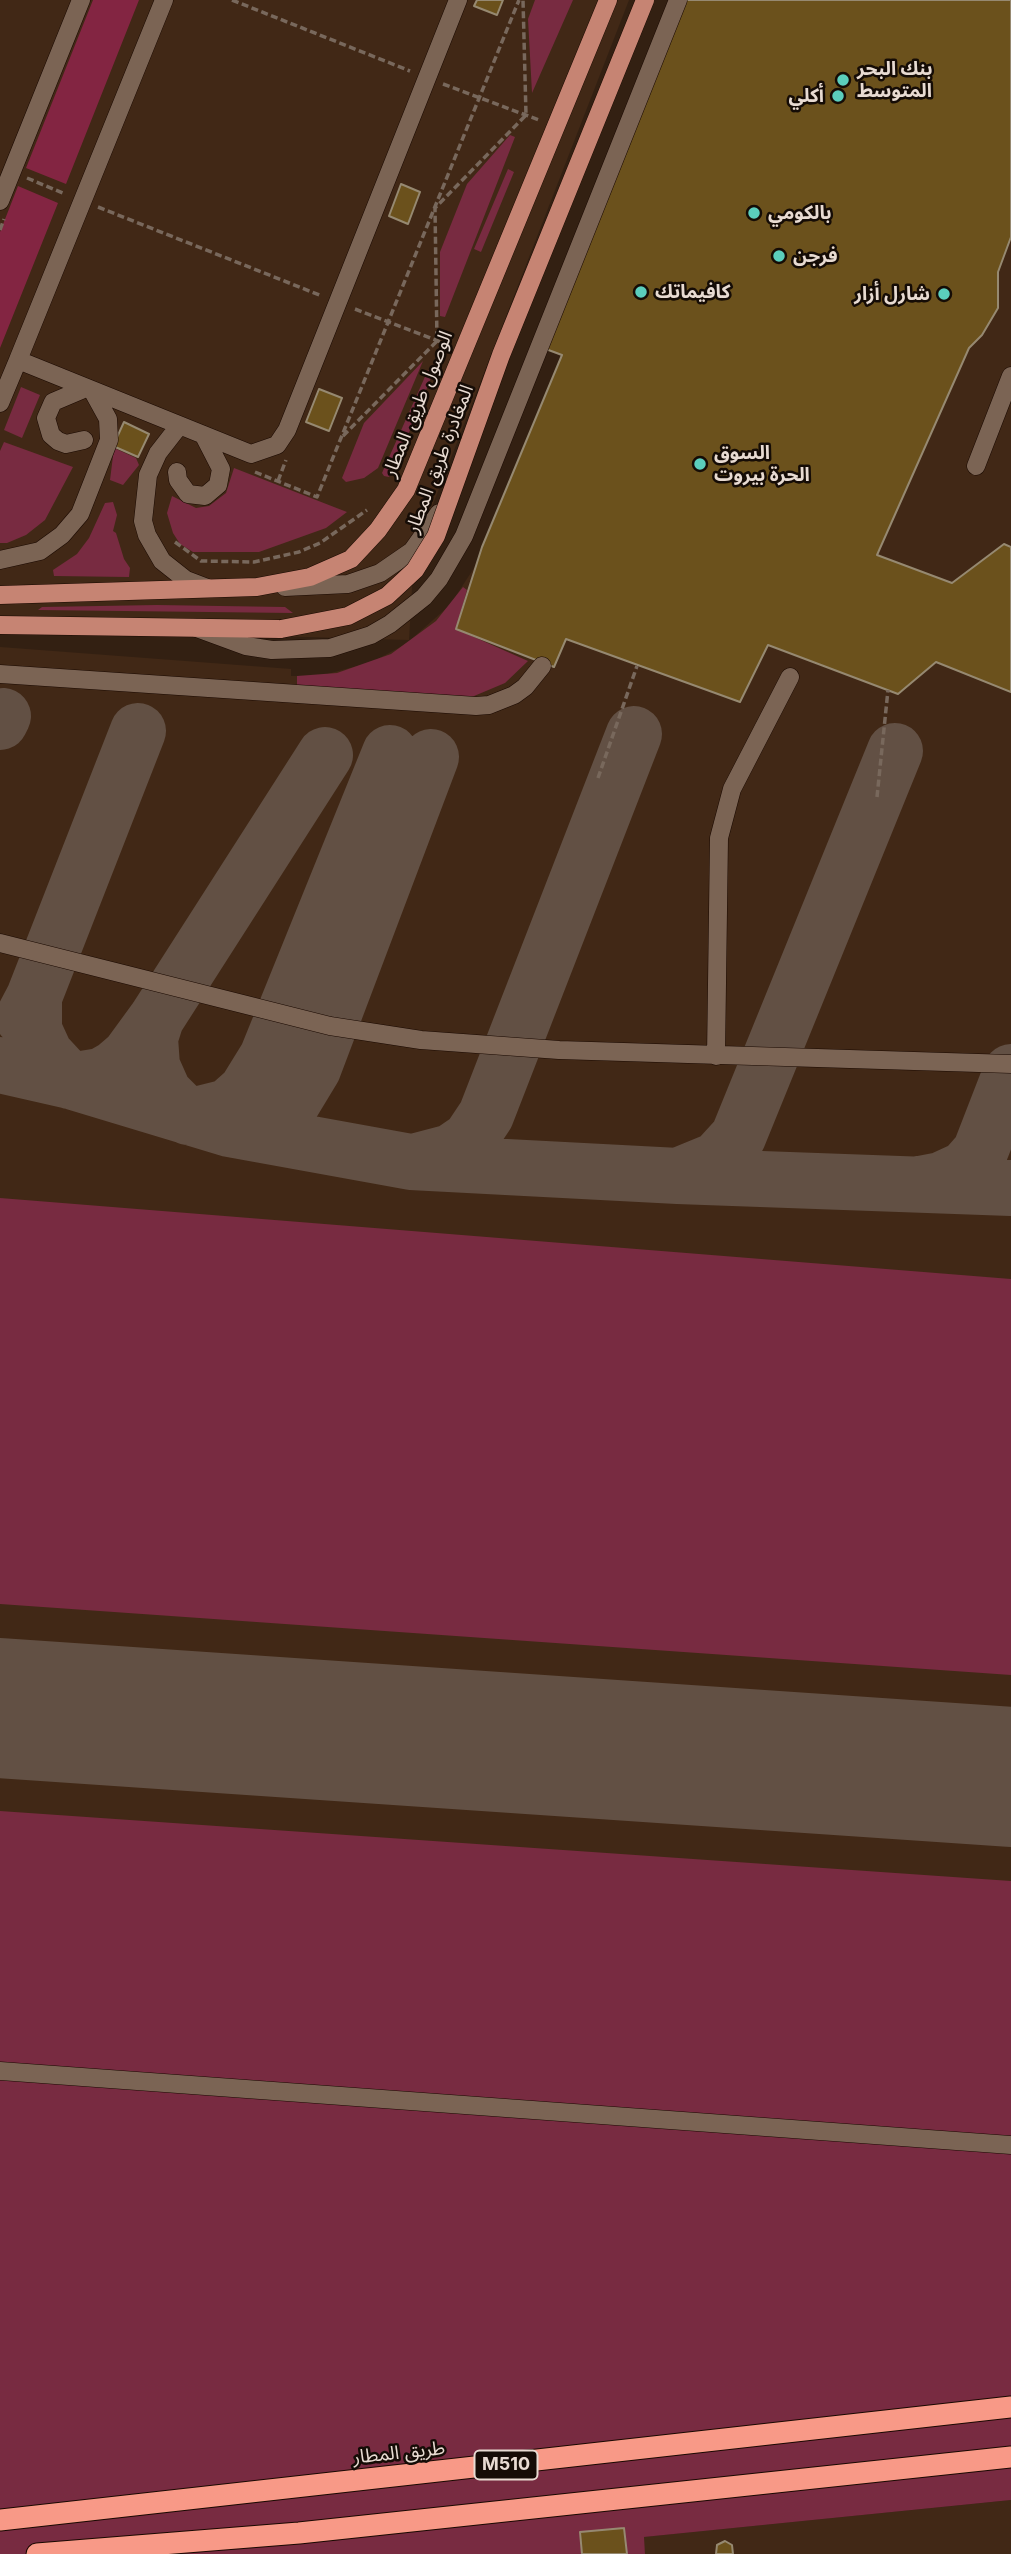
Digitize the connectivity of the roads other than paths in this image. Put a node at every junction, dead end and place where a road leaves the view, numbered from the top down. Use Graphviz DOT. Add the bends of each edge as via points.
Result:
graph roads {
  1 [pos="81,0"];
  2 [pos="164,0"];
  3 [pos="458,0"];
  4 [pos="608,0"];
  5 [pos="647,0"];
  6 [pos="678,0"];
  7 [pos="0,201"];
  8 [pos="18,360"];
  9 [pos="1010,381"];
  10 [pos="89,389"];
  11 [pos="2,396"];
  12 [pos="179,426"];
  13 [pos="204,436"];
  14 [pos="83,440"];
  15 [pos="976,466"];
  16 [pos="177,472"];
  17 [pos="0,560"];
  18 [pos="257,587"];
  19 [pos="214,590"];
  20 [pos="0,595"];
  21 [pos="0,625"];
  22 [pos="197,628"];
  23 [pos="542,666"];
  24 [pos="0,674"];
  25 [pos="790,677"];
  26 [pos="0,943"];
  27 [pos="716,1056"];
  28 [pos="1011,1064"];
  29 [pos="0,2071"];
  30 [pos="1011,2145"];
  31 [pos="1011,2407"];
  32 [pos="1011,2457"];
  33 [pos="0,2520"];
  34 [pos="37,2554"];
  1 -- 7 [label="lane"];
  2 -- 8 [label="lane"];
  3 -- 13 [label="lane" via="287,430 277,445 251,454"];
  4 -- 18 [label="main road, الوصول طريق المطار" via="406,491 351,559 310,577"];
  5 -- 18 [label="lane" via="436,521 412,551 364,579 331,586"];
  5 -- 22 [label="main road, المغادرة طريق المطار, bridge" via="501,355 436,536 415,570 387,596 348,616 281,629"];
  6 -- 22 [label="lane" via="453,558 424,597 371,635 330,648 291,651 246,646"];
  8 -- 10 [label="lane"];
  8 -- 11 [label="lane"];
  9 -- 15 [label="lane"];
  10 -- 12 [label="lane"];
  10 -- 14 [label="lane" via="53,402 46,418 58,441"];
  10 -- 17 [label="lane" via="105,409 110,430 80,514 40,551"];
  12 -- 13 [label="lane"];
  12 -- 19 [label="lane" via="148,475 143,505 146,536 173,571"];
  13 -- 16 [label="lane" via="221,469 218,485 205,496 188,494"];
  18 -- 19 [label="main road, الوصول طريق المطار"];
  19 -- 20 [label="main road, الوصول طريق المطار"];
  21 -- 22 [label="main road, المغادرة طريق المطار"];
  23 -- 24 [label="lane" via="514,695 476,706"];
  25 -- 27 [label="lane" via="732,789 719,838"];
  26 -- 27 [label="lane" via="375,1034 467,1045"];
  27 -- 28 [label="lane"];
  29 -- 30 [label="lane"];
  31 -- 33 [label="highway, طريق المطار / M510"];
  32 -- 34 [label="highway" via="299,2533"];
}
